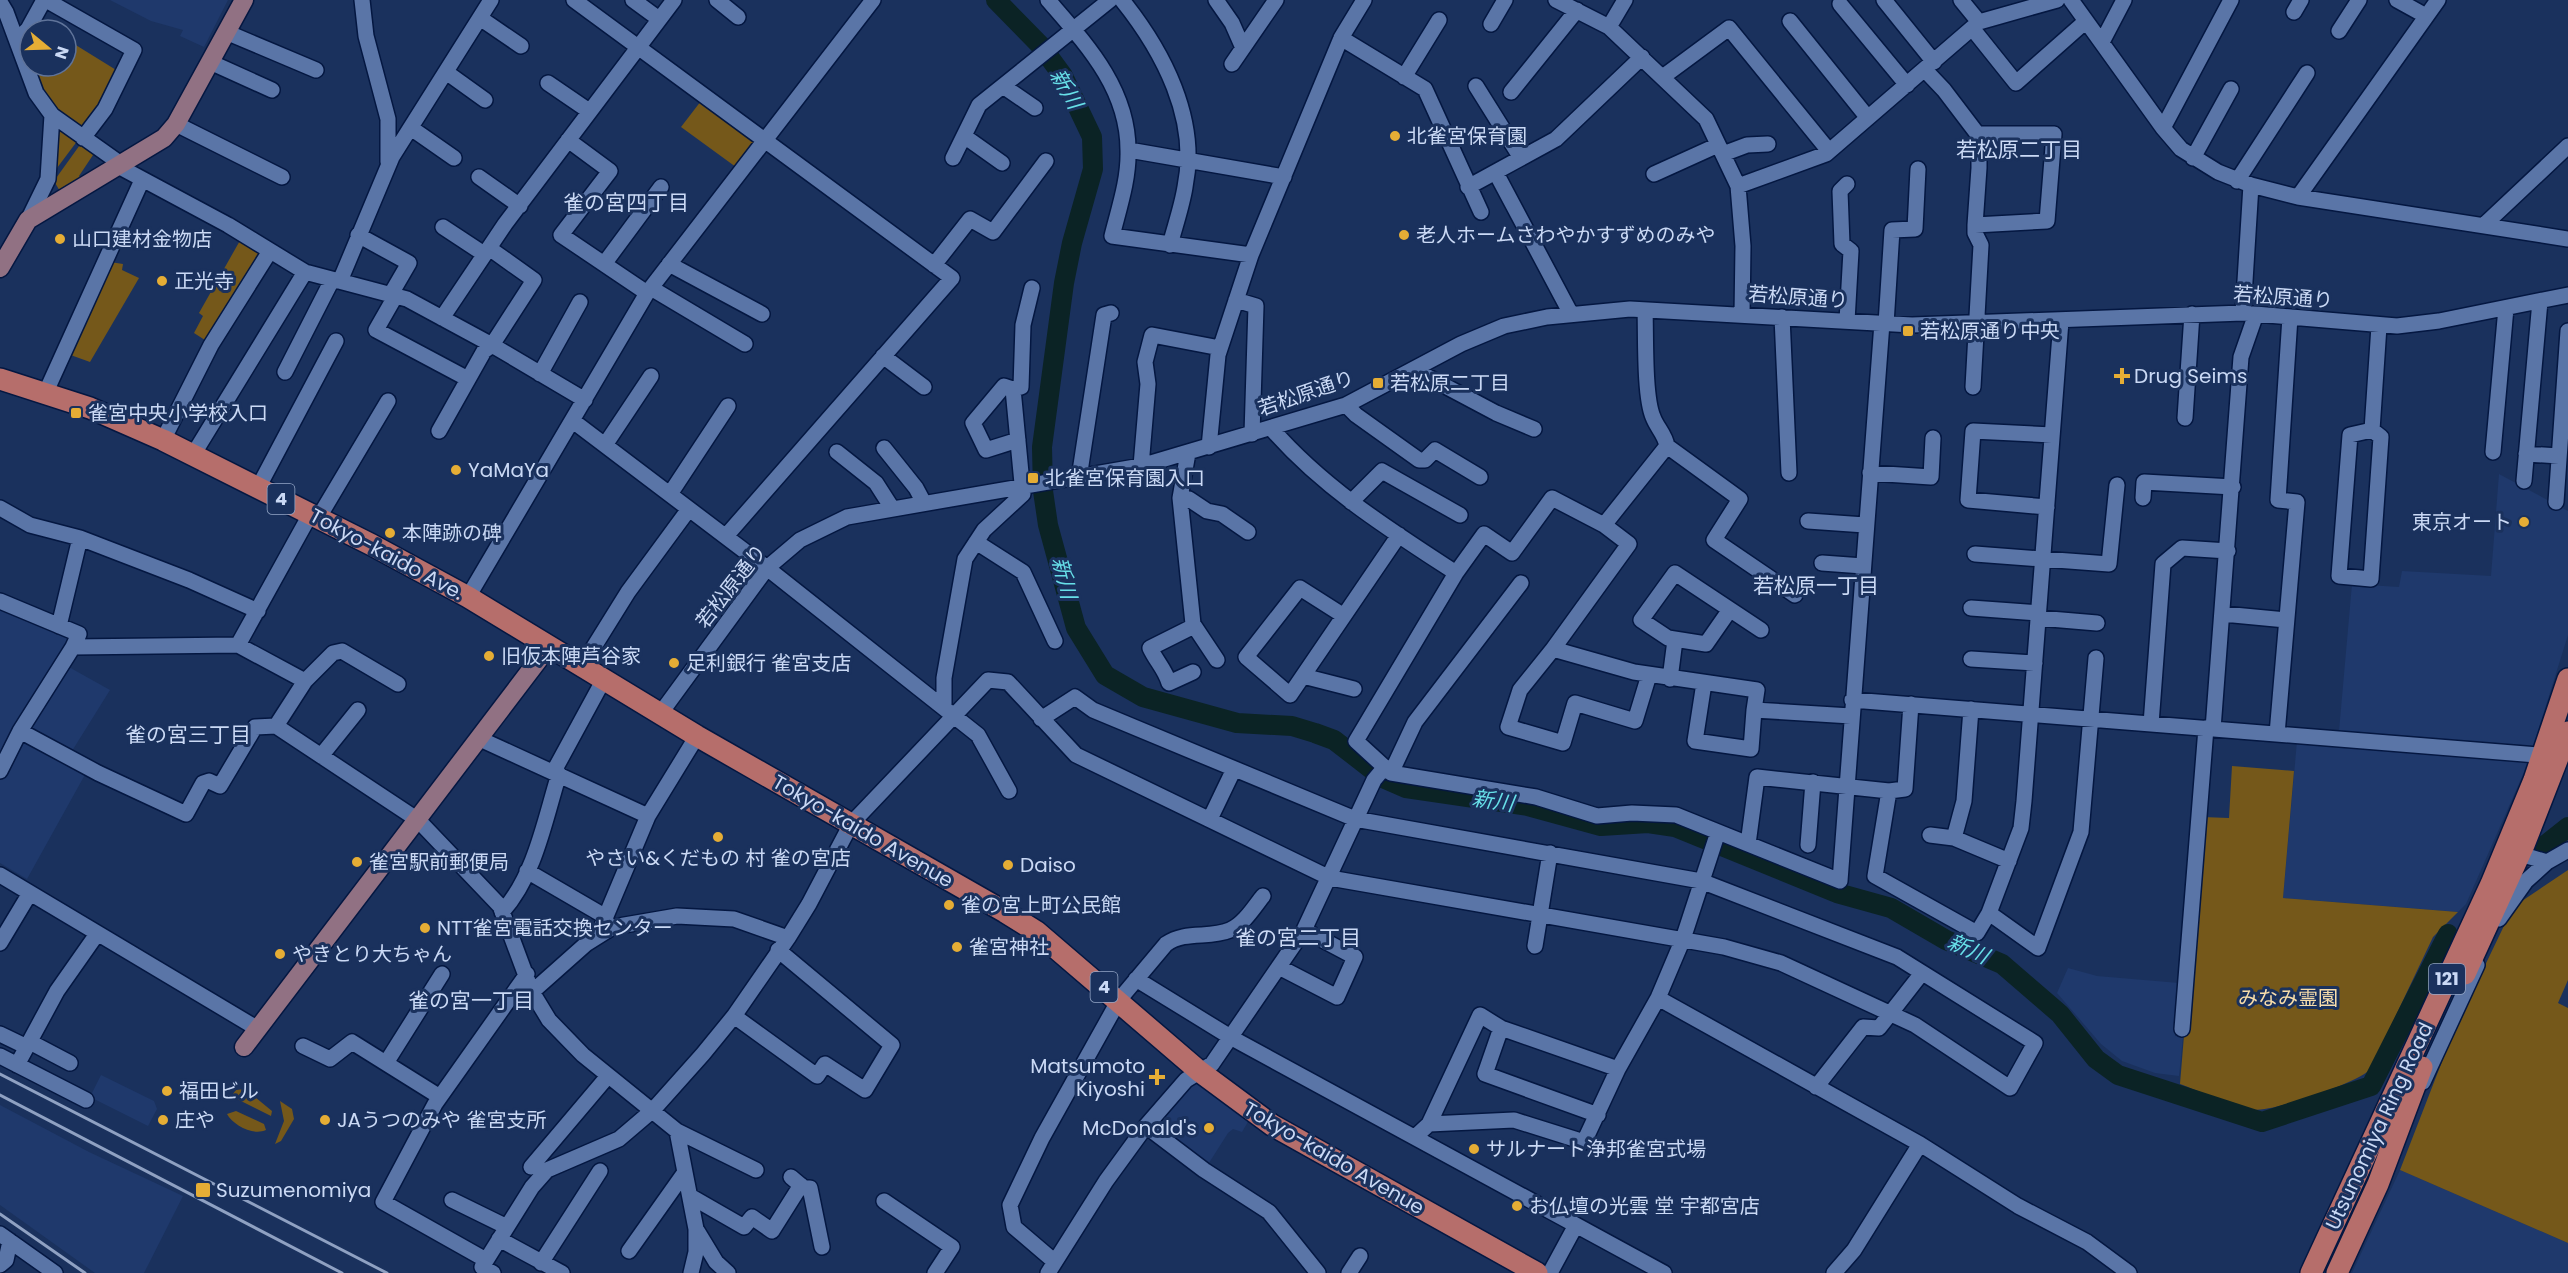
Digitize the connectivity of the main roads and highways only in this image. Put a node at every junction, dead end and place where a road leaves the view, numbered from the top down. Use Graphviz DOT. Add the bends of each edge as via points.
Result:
graph roads {
  1 [pos="244,0"];
  2 [pos="0,268"];
  3 [pos="0,380"];
  4 [pos="549,646"];
  5 [pos="2568,678"];
  6 [pos="660,714"];
  7 [pos="2568,732"];
  8 [pos="2557,757"];
  9 [pos="244,1047"];
  10 [pos="2414,1067"];
  11 [pos="1537,1273"];
  12 [pos="2298,1273"];
  13 [pos="2311,1273"];
  14 [pos="2325,1273"];
  15 [pos="2337,1273"];
  1 -- 2 [label="main road" via="176,124 153,147 28,220"];
  3 -- 4 [label="highway, Tokyo-kaido Ave. / 4" via="90,408 194,455 468,597"];
  4 -- 6 [label="highway, Tokyo-kaido Ave. / 4"];
  4 -- 9 [label="main road"];
  5 -- 8 [label="highway, Utsunomiya Ring Road / 121"];
  6 -- 11 [label="highway, Tokyo-kaido Avenue / 4" via="1024,924 1199,1071 1272,1125"];
  7 -- 8 [label="highway, Utsunomiya Ring Road / 121"];
  8 -- 10 [label="highway, Utsunomiya Ring Road / 121" via="2520,854"];
  8 -- 10 [label="highway, Utsunomiya Ring Road / 121" via="2494,875"];
  10 -- 12 [label="highway, 121" via="2362,1137"];
  10 -- 13 [label="highway, Utsunomiya Ring Road / 121"];
  10 -- 14 [label="highway, Utsunomiya Ring Road / 121"];
  10 -- 15 [label="highway, 121" via="2378,1184"];
}
